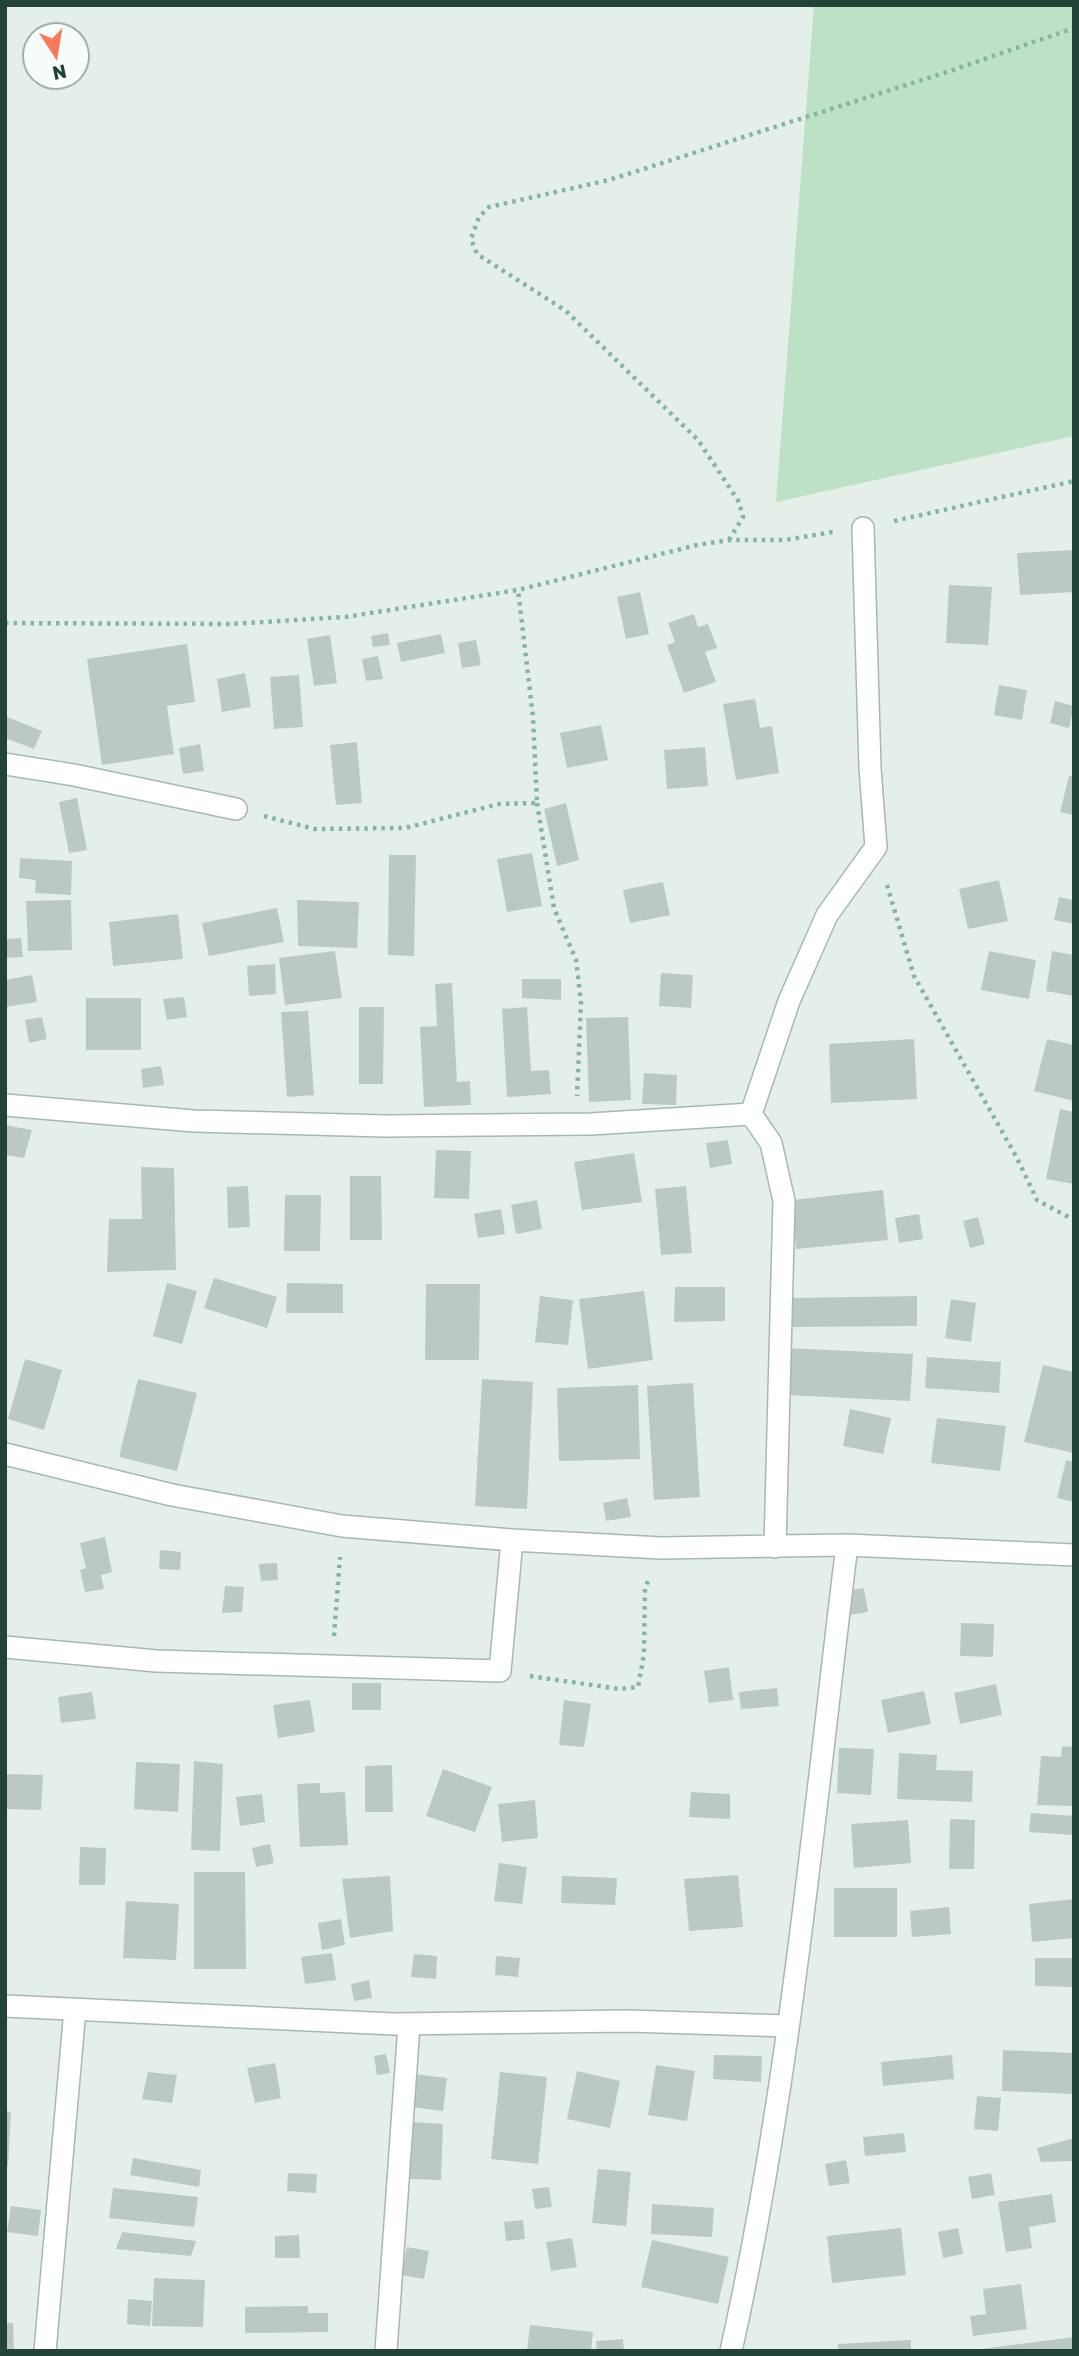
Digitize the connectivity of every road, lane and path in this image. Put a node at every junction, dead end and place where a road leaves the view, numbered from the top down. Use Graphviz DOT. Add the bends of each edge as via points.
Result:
graph roads {
  1 [pos="1074,29"];
  2 [pos="1074,481"];
  3 [pos="863,528"];
  4 [pos="729,540"];
  5 [pos="518,590"];
  6 [pos="5,624"];
  7 [pos="5,764"];
  8 [pos="537,803"];
  9 [pos="236,808"];
  10 [pos="876,847"];
  11 [pos="5,1105"];
  12 [pos="751,1114"];
  13 [pos="573,1124"];
  14 [pos="1074,1220"];
  15 [pos="5,1454"];
  16 [pos="342,1525"];
  17 [pos="512,1539"];
  18 [pos="848,1545"];
  19 [pos="775,1547"];
  20 [pos="661,1548"];
  21 [pos="1074,1555"];
  22 [pos="5,1647"];
  23 [pos="331,1665"];
  24 [pos="500,1671"];
  25 [pos="5,2006"];
  26 [pos="75,2009"];
  27 [pos="409,2025"];
  28 [pos="788,2026"];
  29 [pos="45,2351"];
  30 [pos="386,2351"];
  31 [pos="731,2351"];
  1 -- 4 [label="path" via="608,180 489,207 479,217 471,239 477,254 566,311 698,440 739,502 743,517"];
  2 -- 3 [label="path"];
  3 -- 4 [label="path" via="785,540"];
  3 -- 10 [label="street"];
  4 -- 5 [label="path"];
  5 -- 6 [label="path" via="345,617 230,624"];
  5 -- 8 [label="path" via="533,717"];
  7 -- 9 [label="street"];
  8 -- 9 [label="path" via="499,804 405,828 315,829"];
  8 -- 13 [label="path" via="554,908 576,960 581,1003"];
  10 -- 12 [label="street" via="827,915 789,1001"];
  10 -- 14 [label="path" via="914,976 1037,1200"];
  11 -- 13 [label="street" via="194,1121"];
  12 -- 13 [label="street"];
  12 -- 19 [label="street" via="771,1143 784,1201"];
  15 -- 16 [label="street" via="172,1495"];
  16 -- 17 [label="street"];
  16 -- 23 [label="path"];
  17 -- 20 [label="street"];
  17 -- 24 [label="street"];
  18 -- 19 [label="street"];
  18 -- 21 [label="street"];
  18 -- 28 [label="street"];
  19 -- 20 [label="street"];
  20 -- 24 [label="path" via="645,1588 644,1654 638,1687 620,1689"];
  22 -- 23 [label="street" via="158,1661"];
  23 -- 24 [label="street"];
  25 -- 26 [label="street"];
  26 -- 27 [label="street"];
  26 -- 29 [label="street"];
  27 -- 28 [label="street" via="628,2021"];
  27 -- 30 [label="street"];
  28 -- 31 [label="street" via="751,2262"];
}
